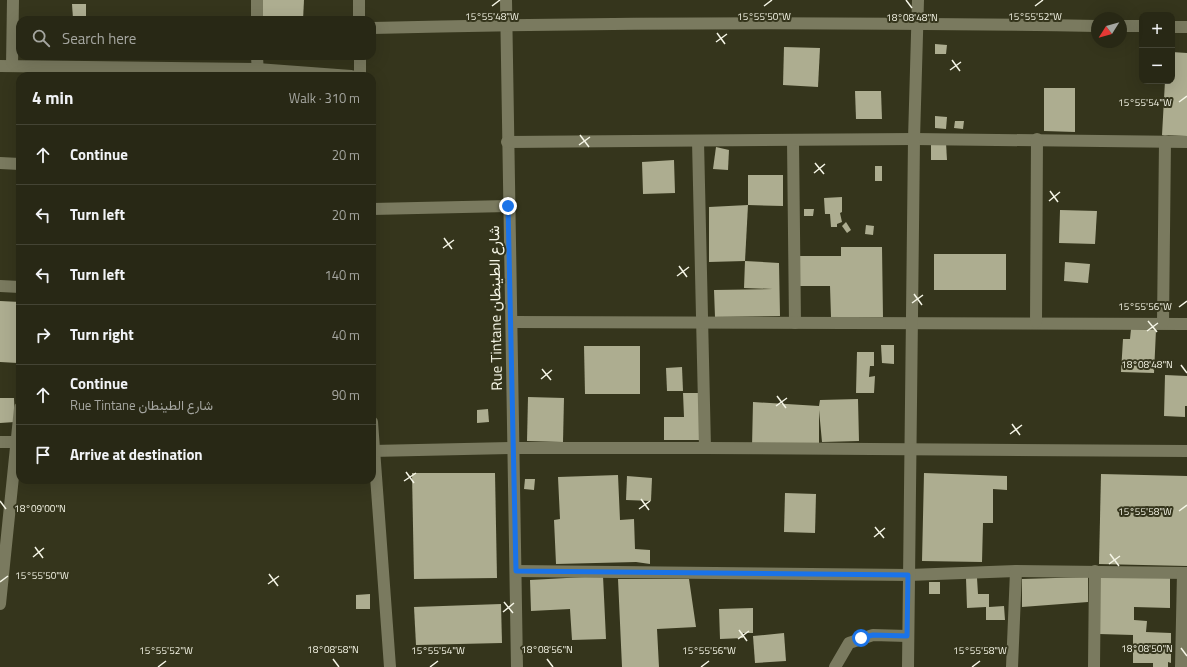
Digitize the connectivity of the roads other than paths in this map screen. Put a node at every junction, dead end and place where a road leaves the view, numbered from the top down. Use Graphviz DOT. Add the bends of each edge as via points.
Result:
graph roads {
  1 [pos="13,0"];
  2 [pos="257,0"];
  3 [pos="359,0"];
  4 [pos="506,0"];
  5 [pos="918,0"];
  6 [pos="257,16"];
  7 [pos="359,16"];
  8 [pos="918,23"];
  9 [pos="507,24"];
  10 [pos="1091,26"];
  11 [pos="1127,26"];
  12 [pos="1139,26"];
  13 [pos="1175,27"];
  14 [pos="1187,27"];
  15 [pos="376,28"];
  16 [pos="257,60"];
  17 [pos="360,60"];
  18 [pos="0,66"];
  19 [pos="12,66"];
  20 [pos="61,71"];
  21 [pos="159,72"];
  22 [pos="257,72"];
  23 [pos="360,72"];
  24 [pos="914,139"];
  25 [pos="1037,139"];
  26 [pos="698,141"];
  27 [pos="794,141"];
  28 [pos="1165,141"];
  29 [pos="507,142"];
  30 [pos="1187,142"];
  31 [pos="0,163"];
  32 [pos="16,164"];
  33 [pos="508,206"];
  34 [pos="376,209"];
  35 [pos="0,286"];
  36 [pos="16,287"];
  37 [pos="512,322"];
  38 [pos="701,322"];
  39 [pos="794,322"];
  40 [pos="1036,322"];
  41 [pos="912,323"];
  42 [pos="1163,323"];
  43 [pos="1187,324"];
  44 [pos="0,442"];
  45 [pos="16,442"];
  46 [pos="514,448"];
  47 [pos="705,448"];
  48 [pos="911,449"];
  49 [pos="376,451"];
  50 [pos="1187,451"];
  51 [pos="16,456"];
  52 [pos="375,484"];
  53 [pos="2,558"];
  54 [pos="516,571"];
  55 [pos="1016,571"];
  56 [pos="1095,571"];
  57 [pos="1185,573"];
  58 [pos="908,575"];
  59 [pos="0,604"];
  60 [pos="907,636"];
  61 [pos="390,667"];
  62 [pos="516,667"];
  63 [pos="835,667"];
  64 [pos="908,667"];
  65 [pos="1012,667"];
  66 [pos="1094,667"];
  67 [pos="1181,667"];
  1 -- 19 [label="street"];
  2 -- 6 [label="street"];
  3 -- 7 [label="street"];
  4 -- 9 [label="street, Rue Tintane شارع الطينطان"];
  5 -- 8 [label="street"];
  8 -- 9 [label="street"];
  8 -- 10 [label="street"];
  8 -- 24 [label="street"];
  9 -- 15 [label="street"];
  9 -- 29 [label="street, Rue Tintane شارع الطينطان"];
  11 -- 12 [label="street"];
  13 -- 14 [label="street"];
  16 -- 22 [label="street"];
  17 -- 23 [label="street"];
  18 -- 19 [label="street"];
  19 -- 20 [label="street"];
  20 -- 21 [label="street"];
  24 -- 25 [label="street"];
  24 -- 27 [label="street"];
  24 -- 41 [label="street"];
  25 -- 28 [label="street"];
  25 -- 40 [label="street"];
  26 -- 27 [label="street"];
  26 -- 29 [label="street"];
  26 -- 38 [label="street"];
  27 -- 39 [label="street"];
  28 -- 30 [label="street"];
  28 -- 42 [label="street"];
  29 -- 33 [label="street, Rue Tintane شارع الطينطان"];
  31 -- 32 [label="street"];
  33 -- 34 [label="street"];
  33 -- 37 [label="street, Rue Tintane شارع الطينطان"];
  35 -- 36 [label="street"];
  37 -- 38 [label="street"];
  37 -- 46 [label="street, Rue Tintane شارع الطينطان"];
  38 -- 39 [label="street"];
  38 -- 47 [label="street"];
  39 -- 41 [label="street"];
  40 -- 41 [label="street"];
  40 -- 42 [label="street"];
  41 -- 48 [label="street"];
  42 -- 43 [label="street"];
  44 -- 45 [label="street"];
  46 -- 47 [label="street"];
  46 -- 49 [label="street"];
  46 -- 54 [label="street, Rue Tintane شارع الطينطان"];
  47 -- 48 [label="street"];
  48 -- 50 [label="street"];
  48 -- 58 [label="street"];
  51 -- 53 [label="street"];
  52 -- 61 [label="street"];
  53 -- 59 [label="street"];
  54 -- 58 [label="street"];
  54 -- 62 [label="street, Rue Tintane شارع الطينطان"];
  55 -- 56 [label="street"];
  55 -- 58 [label="street"];
  55 -- 65 [label="street"];
  56 -- 57 [label="street"];
  56 -- 66 [label="street"];
  57 -- 67 [label="street"];
  58 -- 60 [label="street"];
  60 -- 63 [label="street" via="873,635 849,643"];
  60 -- 64 [label="street"];
}
